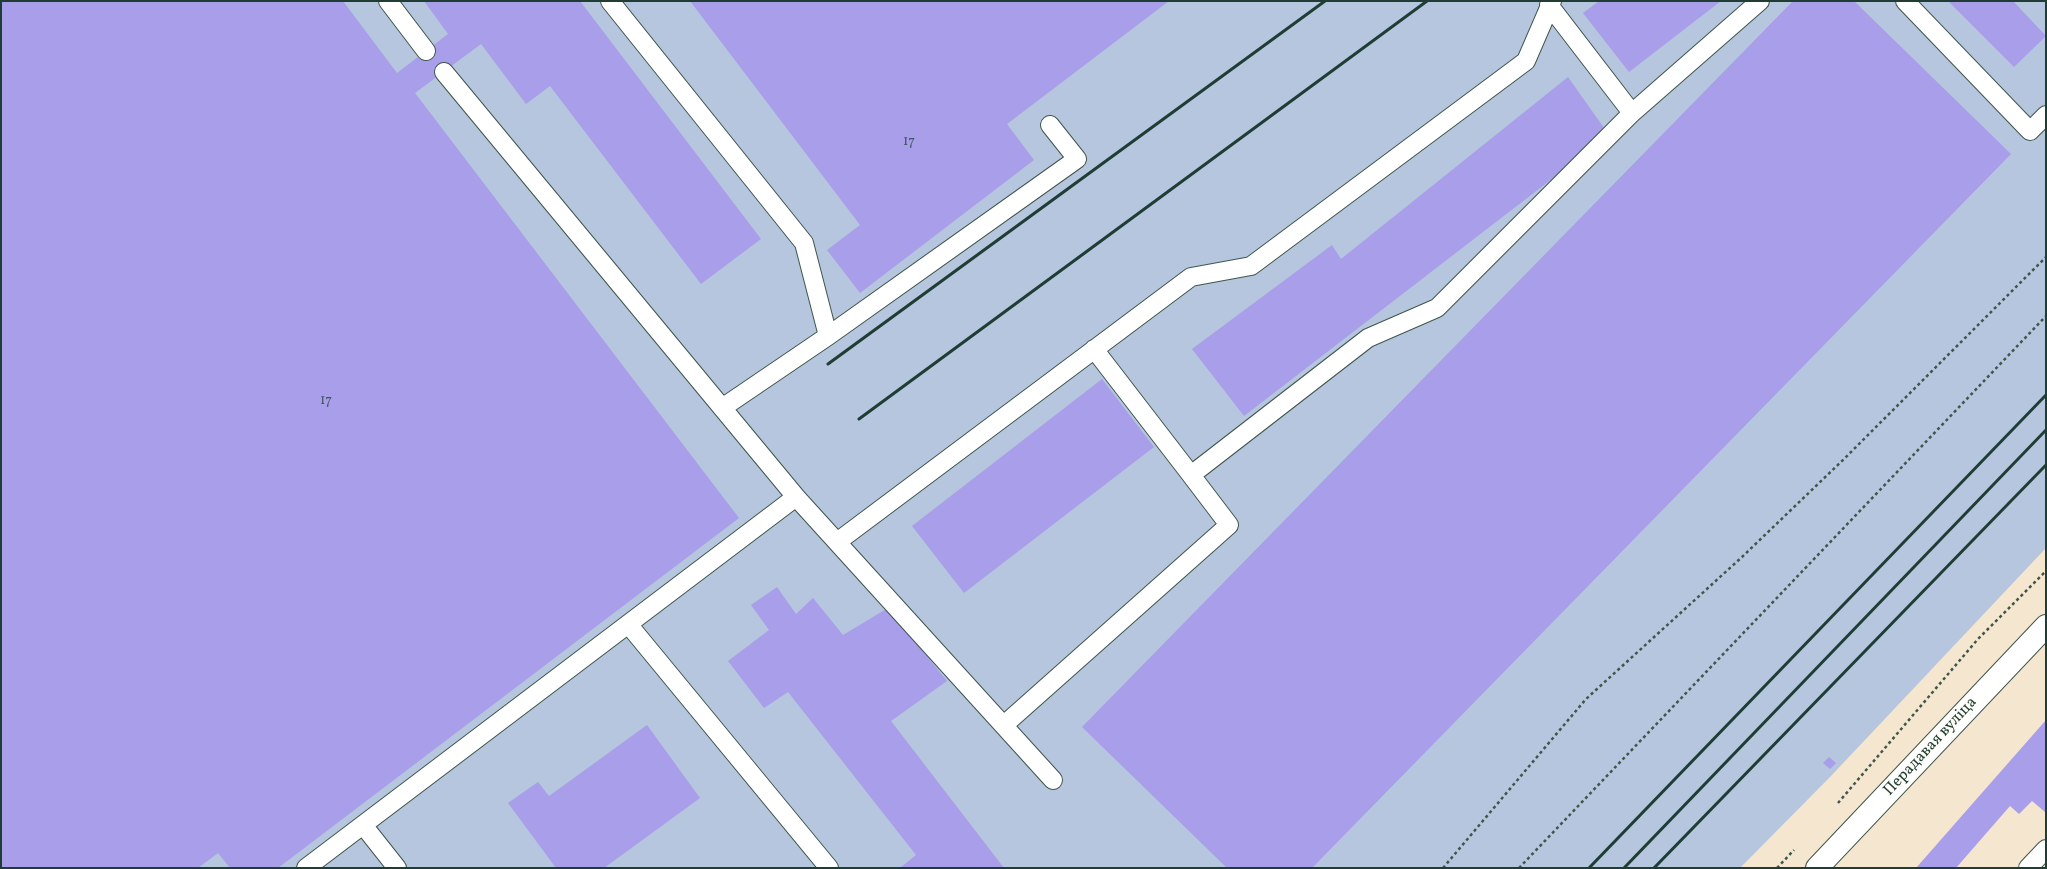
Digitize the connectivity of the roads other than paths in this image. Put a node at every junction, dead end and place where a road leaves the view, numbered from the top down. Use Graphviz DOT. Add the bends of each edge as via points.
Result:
graph roads {
  1 [pos="388,1"];
  2 [pos="610,1"];
  3 [pos="1760,1"];
  4 [pos="1905,1"];
  5 [pos="1550,3"];
  6 [pos="426,51"];
  7 [pos="444,72"];
  8 [pos="1632,113"];
  9 [pos="2046,115"];
  10 [pos="1050,125"];
  11 [pos="828,336"];
  12 [pos="1094,349"];
  13 [pos="722,408"];
  14 [pos="1191,475"];
  15 [pos="796,497"];
  16 [pos="837,542"];
  17 [pos="628,624"];
  18 [pos="2046,626"];
  19 [pos="1004,725"];
  20 [pos="1053,780"];
  21 [pos="364,825"];
  22 [pos="2046,849"];
  23 [pos="306,868"];
  24 [pos="397,868"];
  25 [pos="829,868"];
  26 [pos="1817,868"];
  27 [pos="2028,868"];
  1 -- 6 [label="lane"];
  2 -- 11 [label="lane" via="804,243"];
  3 -- 8 [label="lane"];
  4 -- 9 [label="lane" via="2030,131"];
  5 -- 8 [label="lane"];
  5 -- 12 [label="lane" via="1526,61 1251,266 1191,277"];
  7 -- 13 [label="lane"];
  8 -- 14 [label="lane" via="1438,308 1368,338"];
  10 -- 11 [label="lane" via="1077,159"];
  11 -- 13 [label="lane"];
  12 -- 14 [label="lane"];
  12 -- 16 [label="lane"];
  13 -- 15 [label="lane"];
  14 -- 19 [label="lane" via="1230,525"];
  15 -- 16 [label="lane"];
  15 -- 17 [label="lane"];
  16 -- 19 [label="lane"];
  17 -- 21 [label="lane"];
  17 -- 25 [label="lane"];
  18 -- 26 [label="street, Перадавая вуліца"];
  19 -- 20 [label="lane"];
  21 -- 23 [label="lane"];
  21 -- 24 [label="lane"];
  22 -- 27 [label="lane"];
}
